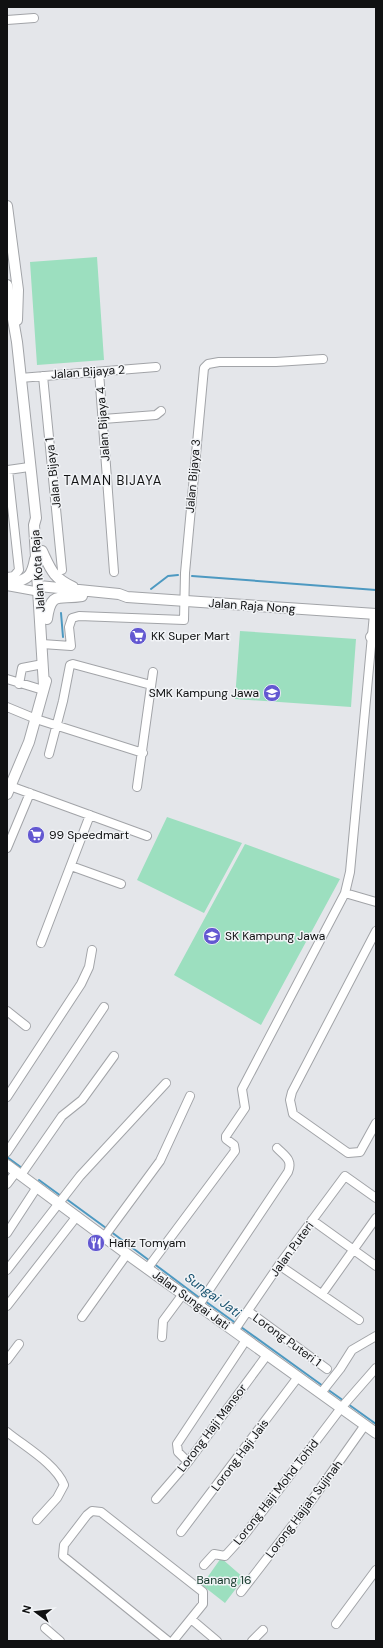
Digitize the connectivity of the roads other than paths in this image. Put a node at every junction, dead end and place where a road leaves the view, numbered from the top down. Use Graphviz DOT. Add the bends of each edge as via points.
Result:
graph roads {
  1 [pos="34,18"];
  2 [pos="7,20"];
  3 [pos="7,206"];
  4 [pos="8,224"];
  5 [pos="7,285"];
  6 [pos="17,342"];
  7 [pos="323,359"];
  8 [pos="156,367"];
  9 [pos="99,372"];
  10 [pos="43,376"];
  11 [pos="20,378"];
  12 [pos="161,411"];
  13 [pos="103,419"];
  14 [pos="29,467"];
  15 [pos="40,553"];
  16 [pos="62,570"];
  17 [pos="114,572"];
  18 [pos="8,582"];
  19 [pos="42,589"];
  20 [pos="82,593"];
  21 [pos="184,601"];
  22 [pos="375,614"];
  23 [pos="47,619"];
  24 [pos="374,634"];
  25 [pos="45,644"];
  26 [pos="43,664"];
  27 [pos="153,672"];
  28 [pos="7,679"];
  29 [pos="19,684"];
  30 [pos="151,685"];
  31 [pos="44,688"];
  32 [pos="7,707"];
  33 [pos="36,719"];
  34 [pos="57,725"];
  35 [pos="143,752"];
  36 [pos="49,754"];
  37 [pos="137,787"];
  38 [pos="8,790"];
  39 [pos="30,793"];
  40 [pos="90,815"];
  41 [pos="147,836"];
  42 [pos="7,848"];
  43 [pos="70,866"];
  44 [pos="121,884"];
  45 [pos="345,892"];
  46 [pos="376,902"];
  47 [pos="376,931"];
  48 [pos="41,943"];
  49 [pos="92,950"];
  50 [pos="104,1007"];
  51 [pos="7,1011"];
  52 [pos="26,1026"];
  53 [pos="114,1056"];
  54 [pos="166,1083"];
  55 [pos="190,1096"];
  56 [pos="7,1097"];
  57 [pos="376,1123"];
  58 [pos="277,1148"];
  59 [pos="7,1152"];
  60 [pos="7,1165"];
  61 [pos="19,1174"];
  62 [pos="7,1184"];
  63 [pos="37,1187"];
  64 [pos="376,1198"];
  65 [pos="62,1199"];
  66 [pos="77,1216"];
  67 [pos="376,1218"];
  68 [pos="312,1220"];
  69 [pos="7,1233"];
  70 [pos="107,1233"];
  71 [pos="354,1250"];
  72 [pos="127,1254"];
  73 [pos="151,1264"];
  74 [pos="279,1265"];
  75 [pos="376,1266"];
  76 [pos="7,1270"];
  77 [pos="183,1294"];
  78 [pos="322,1294"];
  79 [pos="202,1301"];
  80 [pos="7,1306"];
  81 [pos="248,1311"];
  82 [pos="82,1317"];
  83 [pos="359,1320"];
  84 [pos="236,1327"];
  85 [pos="376,1336"];
  86 [pos="162,1337"];
  87 [pos="246,1340"];
  88 [pos="19,1344"];
  89 [pos="267,1355"];
  90 [pos="7,1360"];
  91 [pos="376,1368"];
  92 [pos="327,1369"];
  93 [pos="298,1377"];
  94 [pos="324,1389"];
  95 [pos="344,1404"];
  96 [pos="365,1425"];
  97 [pos="7,1432"];
  98 [pos="376,1433"];
  99 [pos="188,1462"];
  100 [pos="156,1499"];
  101 [pos="37,1520"];
  102 [pos="181,1532"];
  103 [pos="204,1565"];
  104 [pos="376,1570"];
  105 [pos="241,1592"];
  106 [pos="191,1619"];
  107 [pos="336,1624"];
  108 [pos="45,1628"];
  109 [pos="263,1630"];
  110 [pos="55,1639"];
  111 [pos="168,1641"];
  112 [pos="173,1641"];
  113 [pos="217,1641"];
  114 [pos="252,1641"];
  1 -- 2 [label="street"];
  3 -- 4 [label="main road, Jalan Kota Raja"];
  4 -- 6 [label="main road, Jalan Kota Raja" via="18,290"];
  5 -- 6 [label="main road, Jalan Kota Raja"];
  6 -- 11 [label="main road, Jalan Kota Raja"];
  7 -- 21 [label="street, Jalan Bijaya 3" via="219,362 208,364 203,372"];
  8 -- 9 [label="street, Jalan Bijaya 2"];
  9 -- 10 [label="street, Jalan Bijaya 2"];
  9 -- 13 [label="street, Jalan Bijaya 4"];
  10 -- 11 [label="street, Jalan Bijaya 2"];
  10 -- 16 [label="street, Jalan Bijaya 1"];
  11 -- 14 [label="main road, Jalan Kota Raja"];
  12 -- 13 [label="street" via="156,415"];
  13 -- 17 [label="street, Jalan Bijaya 4"];
  14 -- 15 [label="main road, Jalan Kota Raja" via="36,518 34,525"];
  14 -- 18 [label="street" via="8,470 19,570"];
  15 -- 18 [label="main road" via="29,576 23,582"];
  15 -- 19 [label="main road, Jalan Kota Raja"];
  15 -- 20 [label="main road" via="58,579"];
  18 -- 19 [label="street"];
  19 -- 20 [label="main road, Jalan Raja Nong"];
  19 -- 23 [label="main road"];
  19 -- 25 [label="main road, Jalan Kota Raja"];
  20 -- 21 [label="main road, Jalan Raja Nong" via="118,600 127,597"];
  20 -- 23 [label="main road" via="54,599 50,603"];
  21 -- 22 [label="main road, Jalan Raja Nong"];
  21 -- 25 [label="street, Jalan Bijaya 3" via="184,620 79,616 72,618 69,627 71,646"];
  22 -- 24 [label="street"];
  23 -- 25 [label="main road"];
  24 -- 45 [label="street" via="350,872"];
  25 -- 26 [label="main road, Jalan Kota Raja"];
  25 -- 31 [label="main road"];
  26 -- 29 [label="street" via="22,668"];
  26 -- 31 [label="main road, Jalan Kota Raja"];
  27 -- 30 [label="street"];
  28 -- 29 [label="street"];
  29 -- 31 [label="street"];
  30 -- 34 [label="street" via="70,665"];
  30 -- 35 [label="street"];
  31 -- 33 [label="main road, Jalan Kota Raja"];
  32 -- 33 [label="street"];
  33 -- 34 [label="street"];
  33 -- 38 [label="main road, Jalan Kota Raja"];
  34 -- 35 [label="street"];
  34 -- 36 [label="street"];
  35 -- 37 [label="street"];
  38 -- 39 [label="street"];
  39 -- 40 [label="street"];
  39 -- 42 [label="street"];
  40 -- 41 [label="street"];
  40 -- 43 [label="street"];
  43 -- 44 [label="street"];
  43 -- 48 [label="street"];
  45 -- 46 [label="street"];
  45 -- 73 [label="street" via="242,1089 245,1108 226,1136 234,1145 235,1151"];
  47 -- 57 [label="street" via="290,1100 293,1114 348,1153 360,1152"];
  49 -- 56 [label="street" via="89,967 81,984"];
  50 -- 59 [label="street"];
  51 -- 52 [label="street"];
  53 -- 61 [label="street" via="82,1100 62,1116"];
  54 -- 65 [label="street" via="109,1143"];
  55 -- 70 [label="street" via="160,1161"];
  58 -- 79 [label="street" via="290,1160 291,1166"];
  60 -- 61 [label="main road, Jalan Sungai Jati"];
  61 -- 62 [label="street"];
  61 -- 63 [label="main road, Jalan Sungai Jati"];
  63 -- 65 [label="main road, Jalan Sungai Jati"];
  63 -- 69 [label="street"];
  64 -- 68 [label="street, Jalan Puteri" via="345,1176"];
  65 -- 66 [label="main road, Jalan Sungai Jati"];
  65 -- 76 [label="street"];
  66 -- 70 [label="main road, Jalan Sungai Jati"];
  66 -- 80 [label="street"];
  67 -- 71 [label="street"];
  68 -- 71 [label="street"];
  68 -- 74 [label="street, Jalan Puteri"];
  70 -- 72 [label="main road, Jalan Sungai Jati"];
  71 -- 75 [label="street"];
  71 -- 78 [label="street"];
  72 -- 73 [label="main road, Jalan Sungai Jati"];
  72 -- 82 [label="street"];
  73 -- 77 [label="main road, Jalan Sungai Jati"];
  74 -- 78 [label="street"];
  74 -- 81 [label="street, Jalan Puteri"];
  77 -- 79 [label="main road, Jalan Sungai Jati"];
  77 -- 86 [label="street" via="163,1321"];
  78 -- 83 [label="street"];
  79 -- 84 [label="main road, Jalan Sungai Jati"];
  81 -- 84 [label="street, Jalan Puteri"];
  81 -- 92 [label="street, Lorong Puteri 1"];
  84 -- 87 [label="main road, Jalan Sungai Jati"];
  85 -- 94 [label="street" via="352,1350"];
  87 -- 89 [label="main road, Jalan Sungai Jati"];
  87 -- 99 [label="street" via="177,1444 178,1452"];
  88 -- 90 [label="street"];
  89 -- 93 [label="main road, Jalan Sungai Jati"];
  89 -- 99 [label="street, Lorong Haji Mansor"];
  91 -- 95 [label="street"];
  93 -- 94 [label="main road, Jalan Sungai Jati"];
  93 -- 102 [label="street, Lorong Haji Jais"];
  94 -- 95 [label="main road, Jalan Sungai Jati"];
  95 -- 96 [label="main road, Jalan Sungai Jati"];
  95 -- 103 [label="street, Lorong Haji Mohd Tohid" via="246,1533 225,1556 214,1554"];
  96 -- 98 [label="main road, Jalan Sungai Jati"];
  96 -- 105 [label="street, Lorong Hajjah Sujinah" via="312,1500"];
  97 -- 101 [label="street" via="61,1476 64,1485 57,1498"];
  99 -- 100 [label="street, Lorong Haji Mansor"];
  104 -- 107 [label="street"];
  106 -- 111 [label="street" via="203,1604 204,1597 200,1587 101,1512 92,1511 87,1515 64,1545 63,1556"];
  106 -- 112 [label="street"];
  106 -- 113 [label="street"];
  108 -- 110 [label="street"];
  109 -- 114 [label="street"];
}
